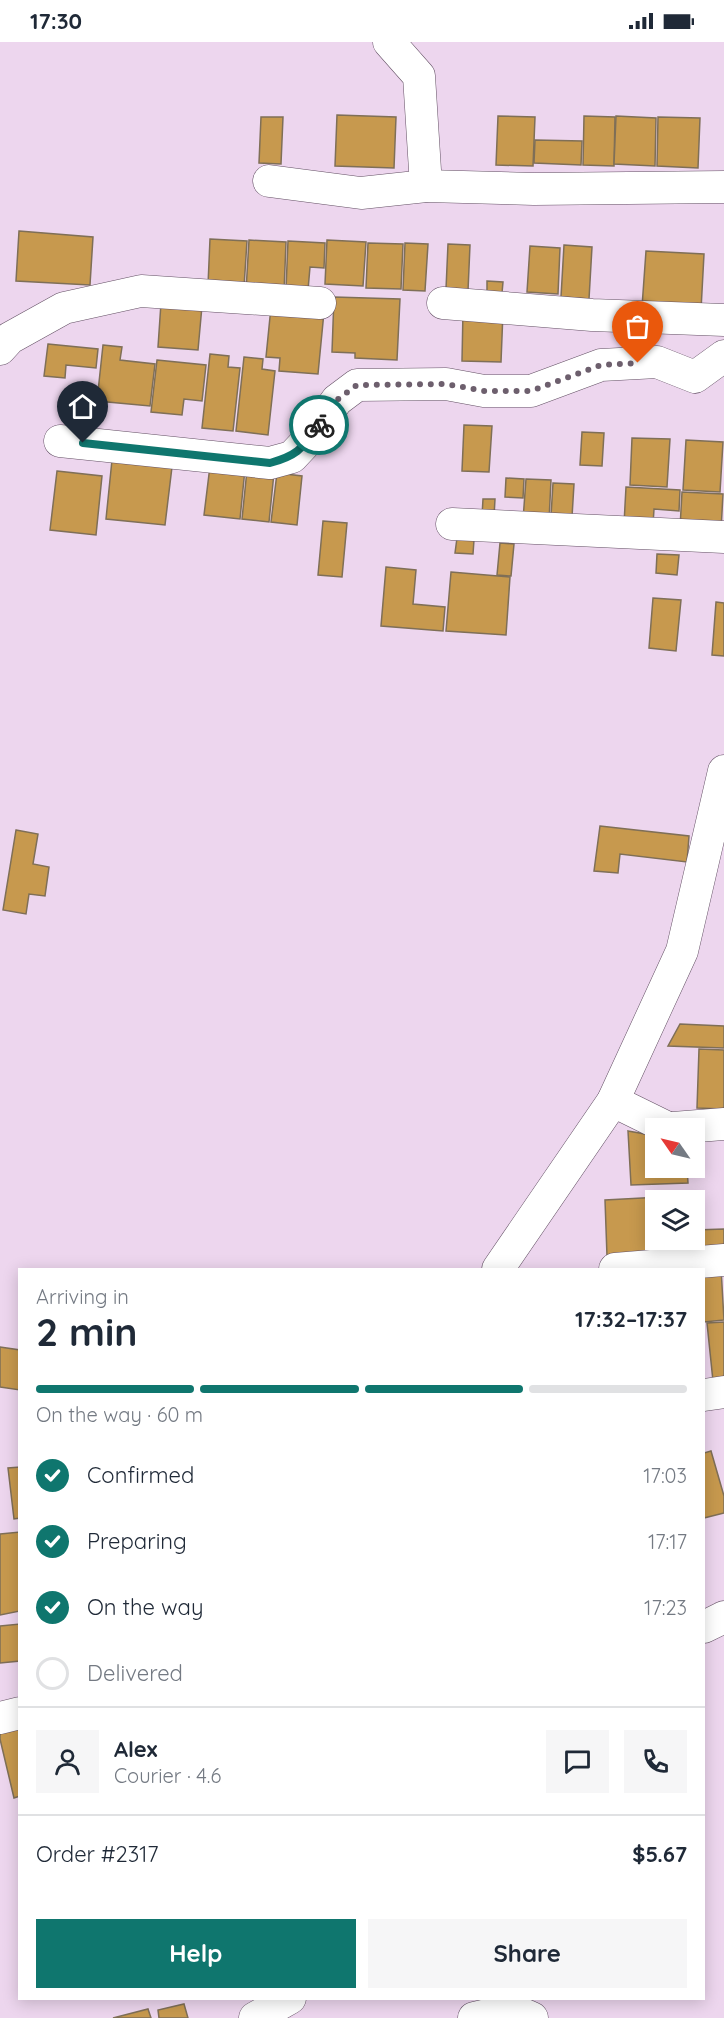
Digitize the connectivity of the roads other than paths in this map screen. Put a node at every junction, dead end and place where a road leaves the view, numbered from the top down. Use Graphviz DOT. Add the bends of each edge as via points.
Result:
graph roads {
  1 [pos="388,42"];
  2 [pos="269,181"];
  3 [pos="426,186"];
  4 [pos="724,187"];
  5 [pos="320,303"];
  6 [pos="444,303"];
  7 [pos="724,321"];
  8 [pos="0,349"];
  9 [pos="724,356"];
  10 [pos="60,441"];
  11 [pos="452,524"];
  12 [pos="724,537"];
  13 [pos="724,771"];
  14 [pos="613,1101"];
  15 [pos="648,1118"];
  16 [pos="724,1124"];
  17 [pos="705,1125"];
  18 [pos="724,1260"];
  19 [pos="499,1268"];
  20 [pos="627,1268"];
  21 [pos="724,1392"];
  22 [pos="705,1395"];
  23 [pos="724,1617"];
  24 [pos="705,1627"];
  25 [pos="18,1714"];
  26 [pos="0,1718"];
  27 [pos="287,2000"];
  28 [pos="263,2016"];
  29 [pos="474,2018"];
  30 [pos="532,2018"];
  1 -- 3 [label="street" via="419,76"];
  2 -- 3 [label="street" via="361,193"];
  3 -- 4 [label="street"];
  5 -- 8 [label="street" via="141,291 64,308 10,338"];
  6 -- 7 [label="street"];
  9 -- 10 [label="street" via="695,377 657,362 601,365 531,391 484,391 446,384 357,385 337,400 292,457 270,463"];
  11 -- 12 [label="street"];
  13 -- 14 [label="street" via="682,951"];
  14 -- 15 [label="street"];
  14 -- 19 [label="street"];
  16 -- 17 [label="street"];
  18 -- 20 [label="street"];
  21 -- 22 [label="street"];
  23 -- 24 [label="street"];
  25 -- 26 [label="street"];
  27 -- 28 [label="street"];
  29 -- 30 [label="street" via="512,2009"];
}
